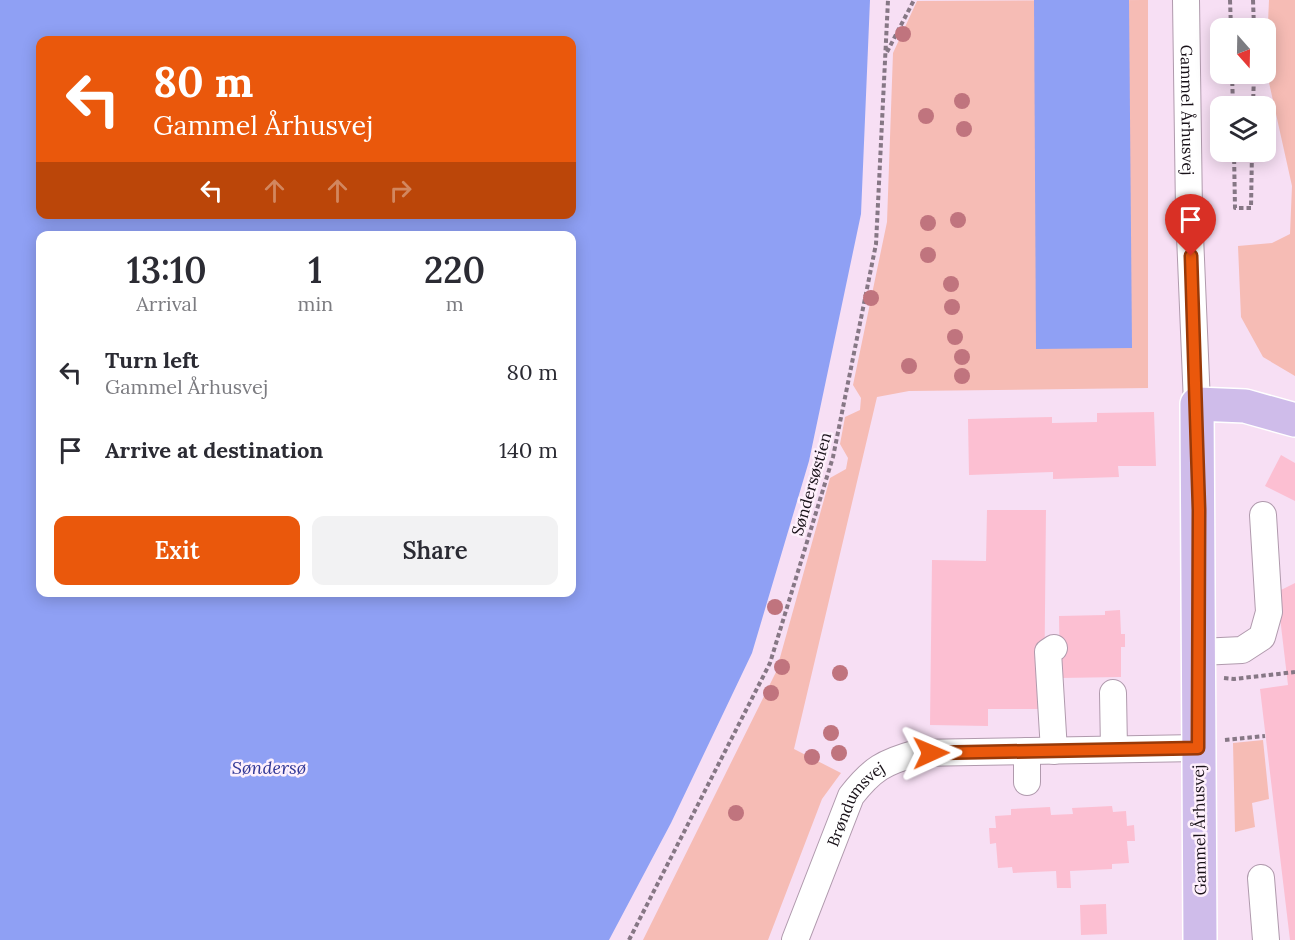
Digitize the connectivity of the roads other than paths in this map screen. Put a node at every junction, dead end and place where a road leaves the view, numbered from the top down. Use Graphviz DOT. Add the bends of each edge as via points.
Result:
graph roads {
  1 [pos="1186,0"];
  2 [pos="1197,404"];
  3 [pos="1295,420"];
  4 [pos="1263,515"];
  5 [pos="1054,648"];
  6 [pos="1200,652"];
  7 [pos="1113,693"];
  8 [pos="1198,745"];
  9 [pos="1114,749"];
  10 [pos="1027,751"];
  11 [pos="1054,751"];
  12 [pos="1028,782"];
  13 [pos="1261,878"];
  14 [pos="795,940"];
  15 [pos="1200,940"];
  16 [pos="1266,940"];
  1 -- 2 [label="street, Gammel Århusvej"];
  2 -- 3 [label="main road" via="1245,406"];
  2 -- 6 [label="main road, Gammel Århusvej"];
  4 -- 6 [label="street" via="1269,612 1262,637 1242,650"];
  5 -- 11 [label="street" via="1048,652"];
  6 -- 8 [label="main road, Gammel Århusvej"];
  7 -- 9 [label="street"];
  8 -- 9 [label="street, Brøndumsvej"];
  8 -- 15 [label="main road, Gammel Århusvej"];
  9 -- 11 [label="street, Brøndumsvej"];
  10 -- 11 [label="street, Brøndumsvej"];
  10 -- 12 [label="street"];
  10 -- 14 [label="street, Brøndumsvej" via="917,753 887,762 867,776 851,796"];
  13 -- 16 [label="street"];
}
